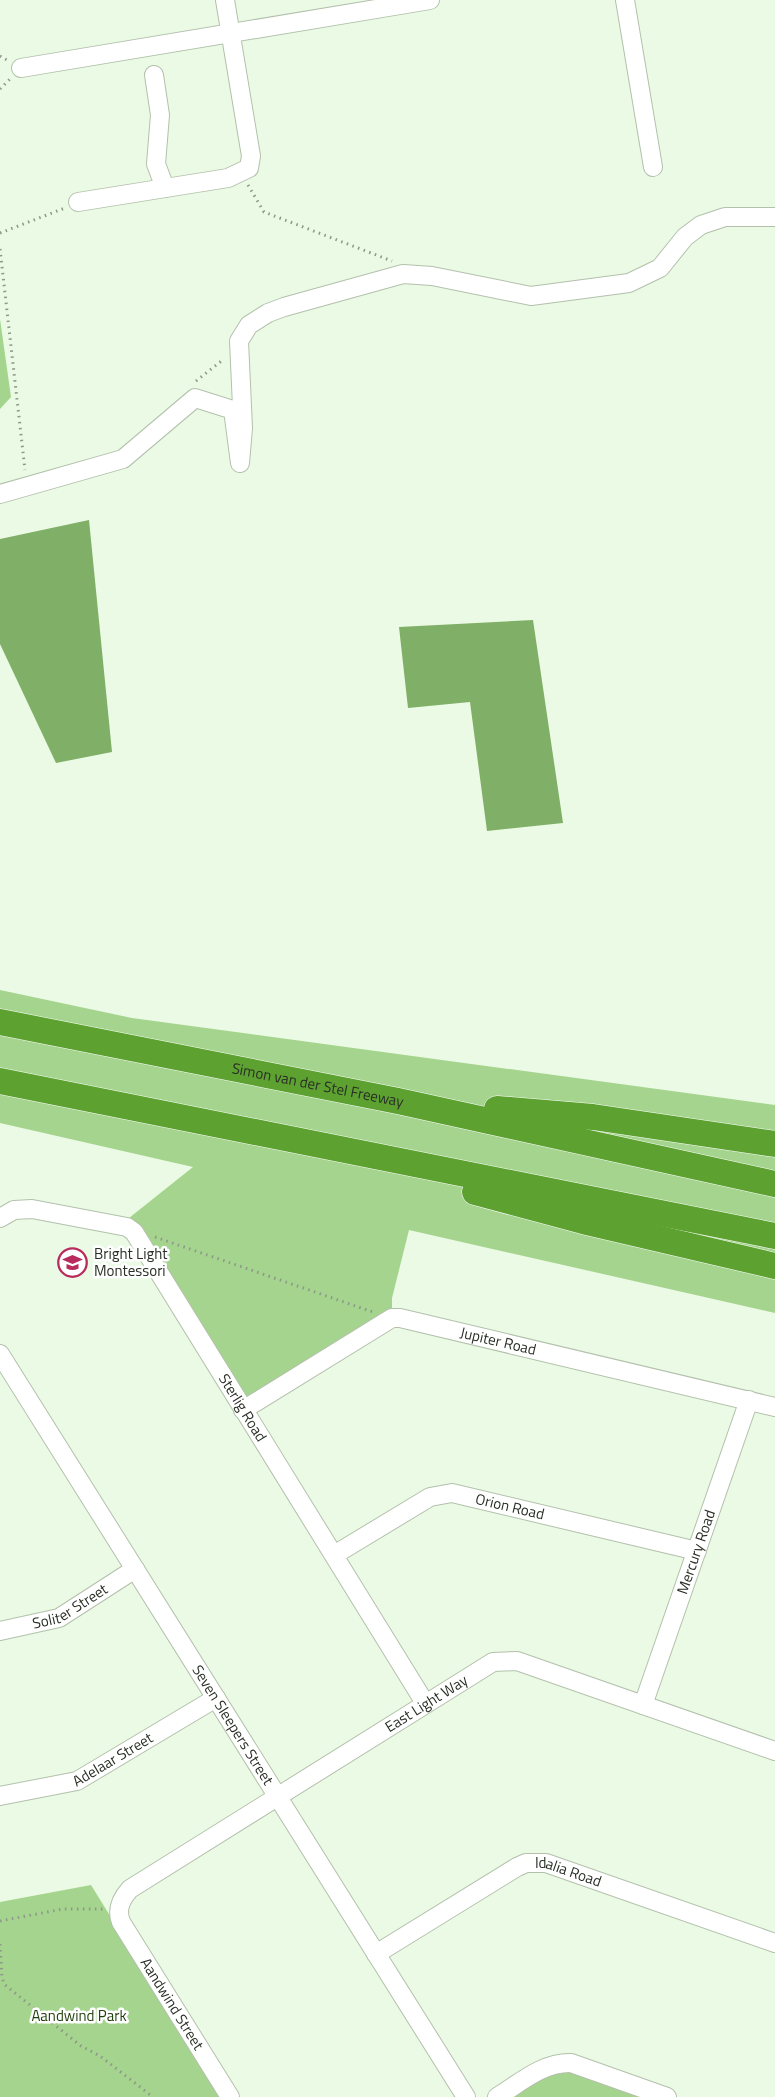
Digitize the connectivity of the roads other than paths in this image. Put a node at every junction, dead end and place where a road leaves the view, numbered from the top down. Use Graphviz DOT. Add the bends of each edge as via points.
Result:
graph roads {
  1 [pos="225,0"];
  2 [pos="625,0"];
  3 [pos="423,1"];
  4 [pos="231,33"];
  5 [pos="21,68"];
  6 [pos="154,75"];
  7 [pos="653,167"];
  8 [pos="165,188"];
  9 [pos="78,202"];
  10 [pos="775,217"];
  11 [pos="0,494"];
  12 [pos="0,1022"];
  13 [pos="0,1081"];
  14 [pos="398,1101"];
  15 [pos="775,1144"];
  16 [pos="362,1153"];
  17 [pos="775,1184"];
  18 [pos="0,1218"];
  19 [pos="775,1236"];
  20 [pos="775,1266"];
  21 [pos="0,1354"];
  22 [pos="749,1400"];
  23 [pos="775,1407"];
  24 [pos="243,1410"];
  25 [pos="697,1551"];
  26 [pos="334,1555"];
  27 [pos="135,1569"];
  28 [pos="0,1631"];
  29 [pos="216,1698"];
  30 [pos="425,1702"];
  31 [pos="643,1705"];
  32 [pos="775,1751"];
  33 [pos="0,1796"];
  34 [pos="278,1797"];
  35 [pos="119,1910"];
  36 [pos="775,1943"];
  37 [pos="376,1954"];
  38 [pos="230,2097"];
  39 [pos="466,2097"];
  40 [pos="497,2097"];
  41 [pos="667,2097"];
  1 -- 4 [label="street"];
  2 -- 7 [label="street"];
  3 -- 4 [label="street"];
  4 -- 5 [label="street"];
  4 -- 8 [label="street" via="251,156 249,168 241,174"];
  6 -- 8 [label="street" via="160,115 156,164"];
  8 -- 9 [label="street"];
  10 -- 11 [label="street" via="725,217 701,225 652,273 629,283 524,295 403,274 268,313 242,332 237,349 243,428 240,463 233,410 195,398 123,459"];
  12 -- 14 [label="highway, Simon van der Stel Freeway"];
  13 -- 16 [label="highway"];
  14 -- 15 [label="highway" via="593,1117"];
  14 -- 17 [label="highway, Simon van der Stel Freeway"];
  16 -- 19 [label="highway"];
  16 -- 20 [label="highway" via="384,1165 443,1183"];
  18 -- 24 [label="street, Sterlig Road" via="14,1210 32,1209 127,1227 134,1232"];
  21 -- 27 [label="street, Seven Sleepers Street"];
  22 -- 23 [label="street, Jupiter Road"];
  22 -- 24 [label="street, Jupiter Road" via="406,1318 392,1318"];
  22 -- 25 [label="street, Mercury Road"];
  24 -- 26 [label="street, Sterlig Road"];
  25 -- 26 [label="street, Orion Road" via="452,1493 430,1497"];
  25 -- 31 [label="street, Mercury Road"];
  26 -- 30 [label="street, Sterlig Road"];
  27 -- 28 [label="street, Soliter Street" via="58,1618"];
  27 -- 29 [label="street, Seven Sleepers Street"];
  29 -- 33 [label="street, Adelaar Street" via="77,1781"];
  29 -- 34 [label="street, Seven Sleepers Street"];
  30 -- 31 [label="street, East Light Way" via="486,1665 504,1660 517,1661"];
  30 -- 34 [label="street, East Light Way"];
  31 -- 32 [label="street, East Light Way"];
  34 -- 35 [label="street, East Light Way" via="130,1889"];
  34 -- 37 [label="street, Seven Sleepers Street"];
  35 -- 38 [label="street, Aandwind Street" via="125,1930"];
  36 -- 37 [label="street, Idalia Road" via="535,1862 517,1866"];
  37 -- 39 [label="street, Seven Sleepers Street"];
  40 -- 41 [label="street" via="545,2067 562,2063"];
}
